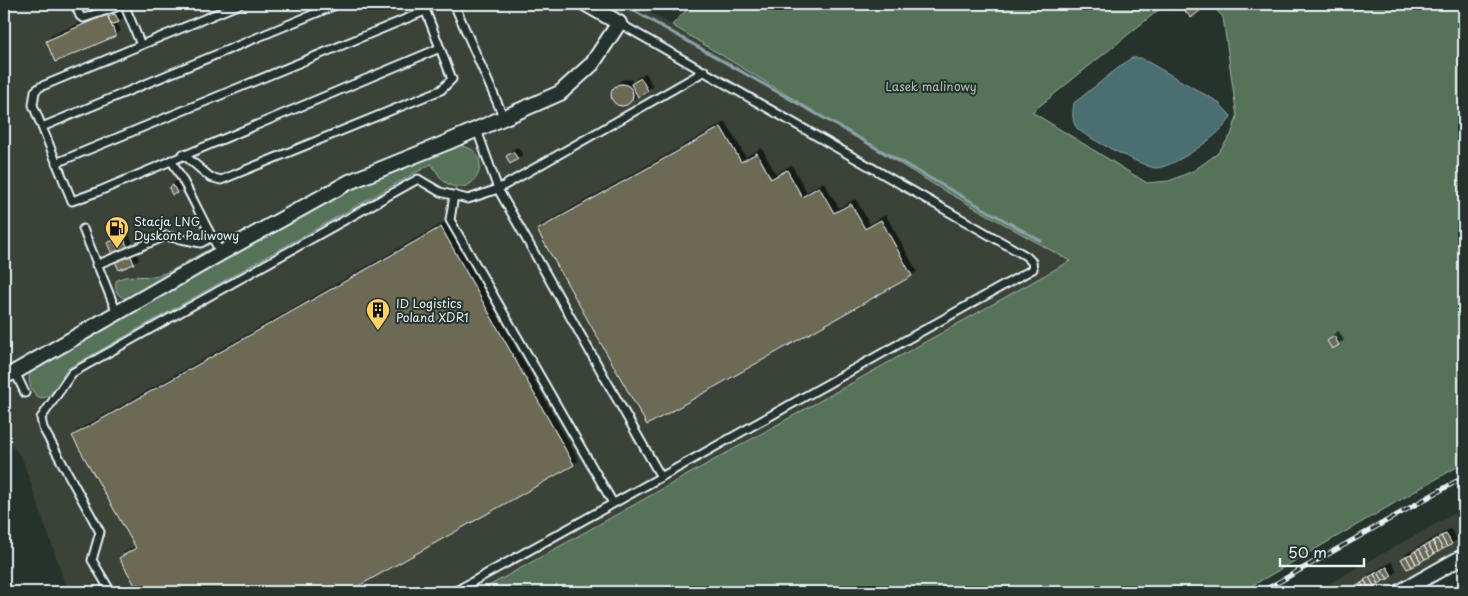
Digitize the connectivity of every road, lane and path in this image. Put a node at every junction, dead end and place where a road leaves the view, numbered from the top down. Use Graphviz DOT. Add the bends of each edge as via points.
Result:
graph roads {
  1 [pos="75,4"];
  2 [pos="124,4"];
  3 [pos="240,4"];
  4 [pos="338,4"];
  5 [pos="454,4"];
  6 [pos="586,4"];
  7 [pos="424,7"];
  8 [pos="619,23"];
  9 [pos="141,45"];
  10 [pos="440,48"];
  11 [pos="705,72"];
  12 [pos="504,118"];
  13 [pos="42,128"];
  14 [pos="477,130"];
  15 [pos="183,154"];
  16 [pos="171,160"];
  17 [pos="56,163"];
  18 [pos="498,190"];
  19 [pos="454,195"];
  20 [pos="82,229"];
  21 [pos="212,237"];
  22 [pos="221,253"];
  23 [pos="96,265"];
  24 [pos="117,313"];
  25 [pos="10,374"];
  26 [pos="25,393"];
  27 [pos="660,477"];
  28 [pos="613,503"];
  29 [pos="1464,556"];
  30 [pos="111,592"];
  31 [pos="454,592"];
  32 [pos="1400,592"];
  1 -- 2 [label="lane" via="84,18"];
  2 -- 9 [label="lane"];
  3 -- 9 [label="lane"];
  4 -- 13 [label="lane"];
  5 -- 12 [label="lane"];
  6 -- 8 [label="street"];
  7 -- 10 [label="lane"];
  7 -- 17 [label="lane"];
  8 -- 11 [label="lane"];
  8 -- 12 [label="street" via="592,64 560,93"];
  9 -- 13 [label="lane" via="35,91 33,105"];
  10 -- 15 [label="lane"];
  10 -- 15 [label="lane" via="452,79 441,90 222,180 210,177"];
  11 -- 18 [label="lane"];
  11 -- 27 [label="lane" via="1026,256 1033,269"];
  12 -- 14 [label="street"];
  13 -- 17 [label="lane"];
  14 -- 18 [label="lane"];
  14 -- 22 [label="street" via="349,182"];
  15 -- 16 [label="lane"];
  16 -- 17 [label="lane" via="72,201"];
  16 -- 21 [label="lane"];
  18 -- 19 [label="lane" via="468,199"];
  18 -- 27 [label="lane"];
  19 -- 28 [label="lane" via="450,220"];
  19 -- 30 [label="lane" via="440,192 418,179 72,373 41,418 43,428 100,532 92,560"];
  20 -- 23 [label="lane"];
  21 -- 22 [label="lane"];
  21 -- 23 [label="lane" via="201,243 166,236"];
  22 -- 24 [label="street"];
  23 -- 24 [label="lane"];
  24 -- 25 [label="street"];
  25 -- 26 [label="lane"];
  27 -- 28 [label="lane"];
  28 -- 31 [label="lane"];
  29 -- 32 [label="street"];
}
